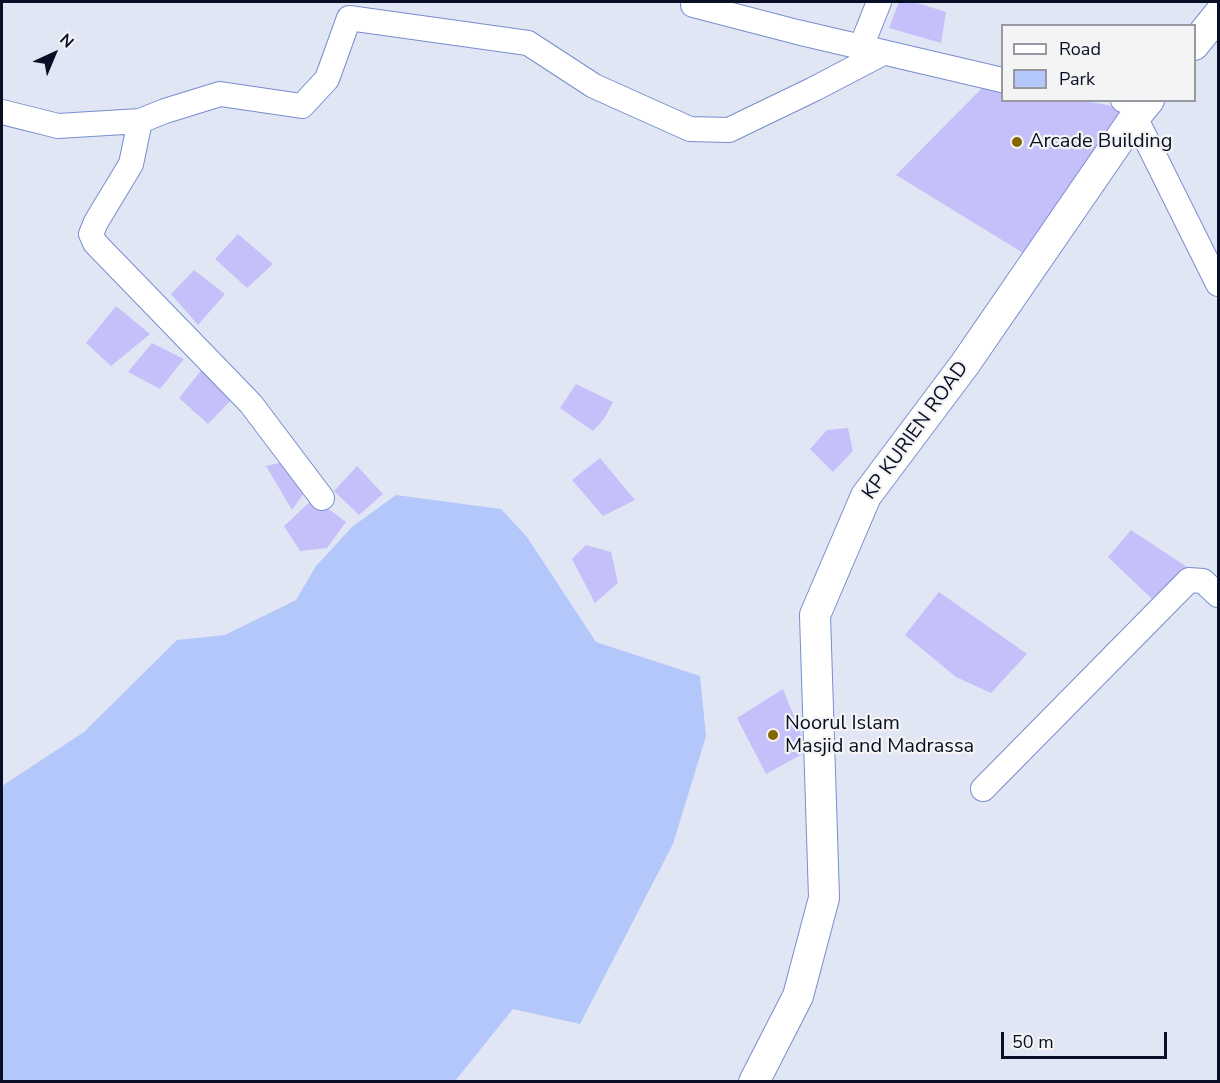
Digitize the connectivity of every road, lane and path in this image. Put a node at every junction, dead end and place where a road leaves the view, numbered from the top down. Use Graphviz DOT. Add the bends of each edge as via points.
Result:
graph roads {
  1 [pos="879,2"];
  2 [pos="693,5"];
  3 [pos="1218,15"];
  4 [pos="1196,42"];
  5 [pos="872,50"];
  6 [pos="1001,80"];
  7 [pos="1138,105"];
  8 [pos="2,112"];
  9 [pos="140,121"];
  10 [pos="1218,284"];
  11 [pos="322,498"];
  12 [pos="1218,595"];
  13 [pos="983,789"];
  14 [pos="754,1082"];
  1 -- 5 [label="street"];
  2 -- 5 [label="street"];
  3 -- 4 [label="street"];
  5 -- 6 [label="street"];
  5 -- 9 [label="street" via="814,89 729,130 690,129 594,86 528,43 349,18 327,79 302,106 220,94"];
  7 -- 10 [label="street"];
  7 -- 14 [label="street, KP KURIEN ROAD" via="965,364 866,496 815,615 824,898 798,996"];
  8 -- 9 [label="street" via="58,126"];
  9 -- 11 [label="street" via="131,164 91,234 95,243 251,404"];
  12 -- 13 [label="street" via="1203,581 1189,580"];
}
